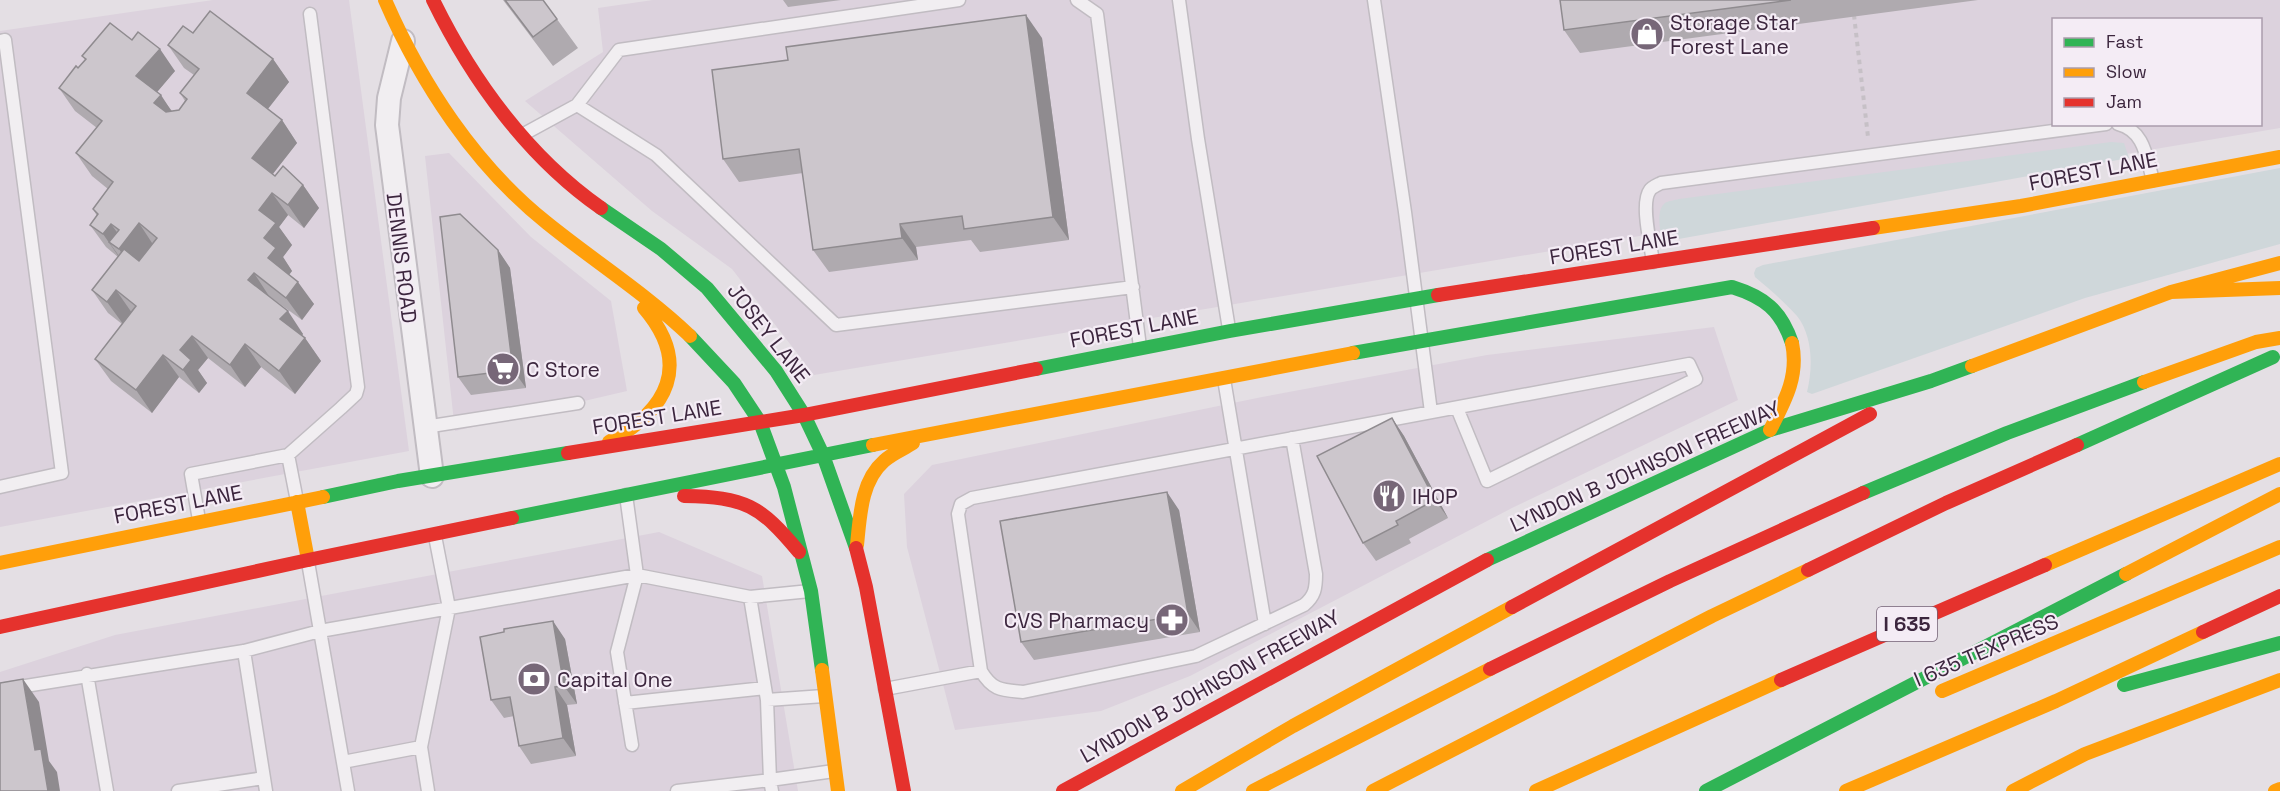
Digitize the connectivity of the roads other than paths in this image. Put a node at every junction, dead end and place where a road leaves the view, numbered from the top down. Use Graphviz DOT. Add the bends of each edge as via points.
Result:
graph roads {
  1 [pos="385,0"];
  2 [pos="433,0"];
  3 [pos="959,0"];
  4 [pos="1077,0"];
  5 [pos="1179,0"];
  6 [pos="1374,0"];
  7 [pos="310,14"];
  8 [pos="0,41"];
  9 [pos="403,41"];
  10 [pos="577,105"];
  11 [pos="2091,126"];
  12 [pos="2123,126"];
  13 [pos="518,139"];
  14 [pos="2280,157"];
  15 [pos="2153,181"];
  16 [pos="2280,263"];
  17 [pos="621,279"];
  18 [pos="1655,280"];
  19 [pos="1133,286"];
  20 [pos="2280,288"];
  21 [pos="2171,292"];
  22 [pos="1416,298"];
  23 [pos="1230,331"];
  24 [pos="2280,338"];
  25 [pos="1421,340"];
  26 [pos="1140,347"];
  27 [pos="2280,354"];
  28 [pos="1224,379"];
  29 [pos="1931,381"];
  30 [pos="578,403"];
  31 [pos="1457,408"];
  32 [pos="1431,412"];
  33 [pos="804,415"];
  34 [pos="760,422"];
  35 [pos="424,427"];
  36 [pos="1770,430"];
  37 [pos="924,436"];
  38 [pos="1292,438"];
  39 [pos="596,448"];
  40 [pos="1236,448"];
  41 [pos="288,455"];
  42 [pos="823,455"];
  43 [pos="2280,464"];
  44 [pos="777,465"];
  45 [pos="432,476"];
  46 [pos="0,487"];
  47 [pos="2280,494"];
  48 [pos="626,495"];
  49 [pos="297,502"];
  50 [pos="199,521"];
  51 [pos="435,535"];
  52 [pos="2280,547"];
  53 [pos="856,552"];
  54 [pos="802,556"];
  55 [pos="308,560"];
  56 [pos="0,563"];
  57 [pos="637,575"];
  58 [pos="811,591"];
  59 [pos="2280,596"];
  60 [pos="750,597"];
  61 [pos="449,608"];
  62 [pos="1265,624"];
  63 [pos="0,627"];
  64 [pos="320,631"];
  65 [pos="2280,643"];
  66 [pos="243,651"];
  67 [pos="981,671"];
  68 [pos="87,674"];
  69 [pos="2280,680"];
  70 [pos="885,689"];
  71 [pos="0,690"];
  72 [pos="766,694"];
  73 [pos="825,696"];
  74 [pos="1928,697"];
  75 [pos="2056,701"];
  76 [pos="625,703"];
  77 [pos="1874,721"];
  78 [pos="632,745"];
  79 [pos="421,747"];
  80 [pos="2085,754"];
  81 [pos="1125,758"];
  82 [pos="343,762"];
  83 [pos="835,770"];
  84 [pos="264,778"];
  85 [pos="1105,783"];
  86 [pos="771,786"];
  87 [pos="2280,789"];
  88 [pos="107,791"];
  89 [pos="178,791"];
  90 [pos="266,791"];
  91 [pos="348,791"];
  92 [pos="428,791"];
  93 [pos="677,791"];
  94 [pos="838,791"];
  95 [pos="904,791"];
  96 [pos="1063,791"];
  97 [pos="1182,791"];
  98 [pos="1253,791"];
  99 [pos="1373,791"];
  100 [pos="1536,791"];
  101 [pos="1707,791"];
  102 [pos="1846,791"];
  103 [pos="1998,791"];
  104 [pos="2013,791"];
  105 [pos="2275,791"];
  1 -- 9 [label="main road"];
  2 -- 13 [label="main road, JOSEY LANE" via="450,35"];
  3 -- 10 [label="lane" via="620,50"];
  4 -- 19 [label="lane" via="1097,14"];
  5 -- 23 [label="lane"];
  6 -- 22 [label="lane"];
  7 -- 41 [label="lane" via="358,387 356,394"];
  8 -- 46 [label="lane" via="4,40 62,473"];
  9 -- 17 [label="main road" via="451,119 493,162 501,181 545,222"];
  9 -- 35 [label="street, DENNIS ROAD" via="389,98 387,126"];
  10 -- 13 [label="lane"];
  10 -- 19 [label="lane" via="656,155 836,325"];
  11 -- 18 [label="lane" via="1661,183 1650,189 1646,210"];
  12 -- 15 [label="lane" via="2141,139"];
  13 -- 33 [label="main road, JOSEY LANE" via="598,206 661,249 707,288 776,371"];
  14 -- 15 [label="main road, FOREST LANE"];
  15 -- 18 [label="main road, FOREST LANE"];
  16 -- 21 [label="main road, LYNDON B JOHNSON FREEWAY"];
  17 -- 34 [label="main road" via="664,311 705,350"];
  17 -- 39 [label="main road" via="659,327 670,355 669,381 653,411 629,432"];
  18 -- 22 [label="main road, FOREST LANE"];
  18 -- 25 [label="main road, FOREST LANE"];
  18 -- 36 [label="main road" via="1732,287 1757,295 1776,310 1794,351 1794,374"];
  19 -- 26 [label="lane"];
  20 -- 21 [label="main road"];
  21 -- 29 [label="main road, LYNDON B JOHNSON FREEWAY"];
  22 -- 23 [label="main road, FOREST LANE"];
  22 -- 25 [label="lane"];
  23 -- 26 [label="main road, FOREST LANE"];
  24 -- 98 [label="main road" via="2256,342 2091,400 1926,466 1689,572 1489,669"];
  25 -- 28 [label="main road, FOREST LANE"];
  25 -- 32 [label="lane"];
  26 -- 33 [label="main road, FOREST LANE"];
  27 -- 99 [label="main road" via="1935,508 1712,616"];
  28 -- 37 [label="main road, FOREST LANE"];
  28 -- 40 [label="lane"];
  29 -- 36 [label="main road, LYNDON B JOHNSON FREEWAY"];
  29 -- 97 [label="main road" via="1293,726"];
  30 -- 35 [label="lane"];
  31 -- 31 [label="lane" via="1487,481 1696,379 1689,364"];
  31 -- 32 [label="lane"];
  32 -- 38 [label="lane"];
  33 -- 34 [label="main road, FOREST LANE"];
  33 -- 42 [label="main road, JOSEY LANE"];
  34 -- 39 [label="main road, FOREST LANE"];
  34 -- 44 [label="main road"];
  35 -- 45 [label="street, DENNIS ROAD"];
  36 -- 81 [label="main road, LYNDON B JOHNSON FREEWAY" via="1504,550"];
  37 -- 42 [label="main road, FOREST LANE"];
  37 -- 53 [label="main road" via="882,462 874,472 865,495"];
  38 -- 40 [label="lane"];
  38 -- 62 [label="lane" via="1316,587 1304,605"];
  39 -- 45 [label="main road, FOREST LANE"];
  40 -- 62 [label="lane"];
  40 -- 67 [label="lane" via="984,496 961,504 958,514"];
  41 -- 49 [label="lane"];
  41 -- 50 [label="lane" via="191,474"];
  42 -- 44 [label="main road, FOREST LANE"];
  42 -- 53 [label="main road, JOSEY LANE"];
  43 -- 100 [label="main road, I 635" via="1818,663"];
  44 -- 48 [label="main road, FOREST LANE"];
  44 -- 54 [label="main road"];
  45 -- 49 [label="main road, FOREST LANE"];
  47 -- 101 [label="main road"];
  48 -- 51 [label="main road, FOREST LANE"];
  48 -- 54 [label="main road" via="727,498 747,503 765,515"];
  48 -- 57 [label="lane"];
  49 -- 50 [label="main road, FOREST LANE"];
  49 -- 55 [label="main road"];
  50 -- 56 [label="main road, FOREST LANE"];
  51 -- 55 [label="main road, FOREST LANE"];
  51 -- 61 [label="lane"];
  52 -- 74 [label="main road, I 635 TEXPRESS"];
  53 -- 70 [label="main road, JOSEY LANE"];
  54 -- 58 [label="main road"];
  55 -- 63 [label="main road, FOREST LANE"];
  55 -- 64 [label="lane"];
  57 -- 60 [label="lane"];
  57 -- 61 [label="lane"];
  57 -- 76 [label="lane" via="617,652"];
  58 -- 60 [label="lane"];
  58 -- 73 [label="main road"];
  59 -- 75 [label="main road"];
  60 -- 72 [label="lane"];
  61 -- 64 [label="lane"];
  61 -- 79 [label="lane"];
  62 -- 67 [label="lane" via="1197,656 1023,692 998,689"];
  64 -- 66 [label="lane"];
  64 -- 82 [label="lane"];
  65 -- 75 [label="main road"];
  66 -- 68 [label="lane"];
  66 -- 84 [label="lane"];
  67 -- 70 [label="lane"];
  68 -- 71 [label="lane"];
  68 -- 88 [label="lane"];
  69 -- 80 [label="main road"];
  70 -- 95 [label="main road, JOSEY LANE"];
  72 -- 73 [label="lane"];
  72 -- 76 [label="lane"];
  72 -- 86 [label="lane"];
  73 -- 83 [label="main road"];
  75 -- 102 [label="main road"];
  76 -- 78 [label="lane"];
  77 -- 101 [label="main road"];
  79 -- 82 [label="lane"];
  79 -- 92 [label="lane"];
  80 -- 103 [label="main road"];
  80 -- 104 [label="main road"];
  81 -- 85 [label="main road"];
  81 -- 96 [label="main road, LYNDON B JOHNSON FREEWAY"];
  82 -- 91 [label="lane"];
  83 -- 86 [label="lane"];
  83 -- 94 [label="main road"];
  84 -- 89 [label="lane"];
  84 -- 90 [label="lane"];
  86 -- 93 [label="lane"];
  87 -- 105 [label="main road"];
}
